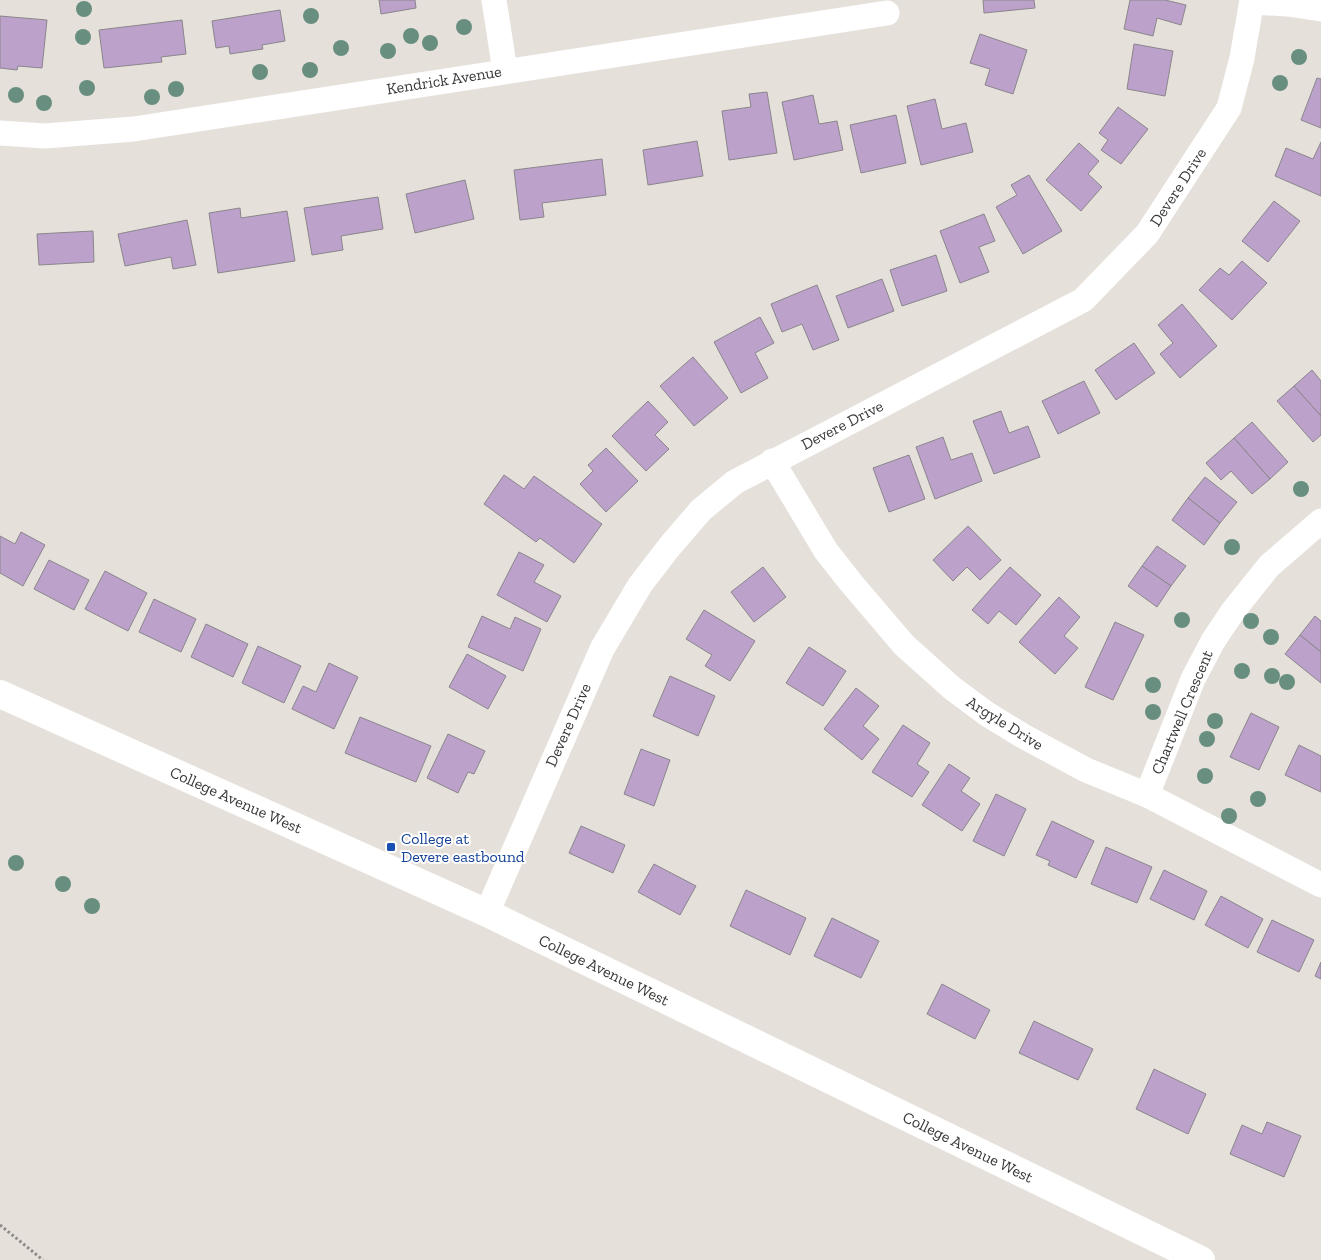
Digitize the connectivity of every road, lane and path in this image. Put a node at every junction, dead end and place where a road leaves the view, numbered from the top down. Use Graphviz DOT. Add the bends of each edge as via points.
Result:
graph roads {
  1 [pos="494,0"];
  2 [pos="1252,1"];
  3 [pos="1321,9"];
  4 [pos="887,13"];
  5 [pos="505,71"];
  6 [pos="0,132"];
  7 [pos="772,461"];
  8 [pos="1321,521"];
  9 [pos="0,694"];
  10 [pos="1146,795"];
  11 [pos="1321,885"];
  12 [pos="488,913"];
  13 [pos="0,1225"];
  14 [pos="43,1260"];
  15 [pos="1201,1260"];
  1 -- 5 [label="street"];
  2 -- 3 [label="street"];
  2 -- 7 [label="street, Devere Drive" via="1229,108 1147,234 1084,300"];
  4 -- 5 [label="street, Kendrick Avenue"];
  5 -- 6 [label="street, Kendrick Avenue" via="134,129 45,136"];
  7 -- 10 [label="street, Argyle Drive" via="826,550 904,646 987,714 1086,770"];
  7 -- 12 [label="street, Devere Drive" via="735,482 701,510 640,585 602,649"];
  8 -- 10 [label="street, Chartwell Crescent" via="1269,566 1213,641"];
  9 -- 12 [label="street, College Avenue West"];
  10 -- 11 [label="street, Argyle Drive"];
  12 -- 15 [label="street, College Avenue West"];
  13 -- 14 [label="path"];
}
